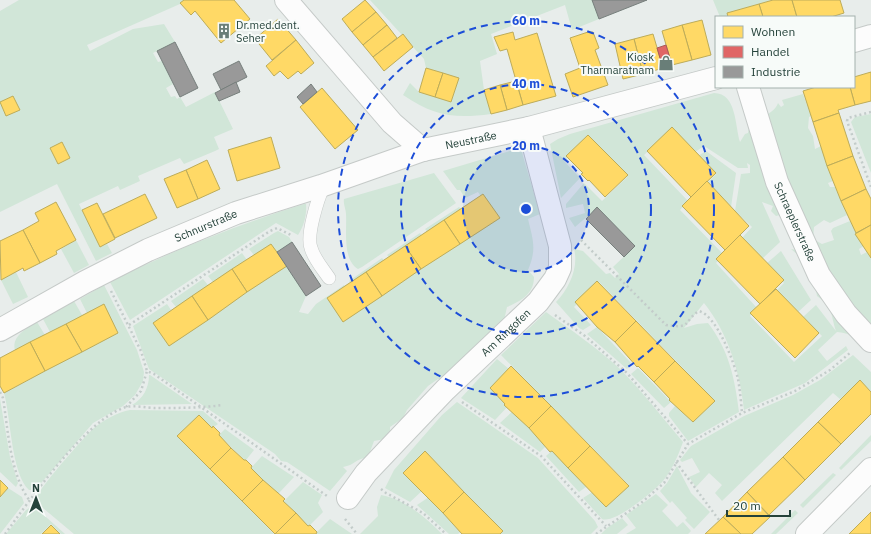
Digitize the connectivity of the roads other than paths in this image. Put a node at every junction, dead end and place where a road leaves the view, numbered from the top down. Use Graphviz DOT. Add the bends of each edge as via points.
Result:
graph roads {
  1 [pos="286,0"];
  2 [pos="871,36"];
  3 [pos="855,41"];
  4 [pos="715,78"];
  5 [pos="748,88"];
  6 [pos="529,128"];
  7 [pos="423,150"];
  8 [pos="324,185"];
  9 [pos="329,278"];
  10 [pos="0,330"];
  11 [pos="870,341"];
  12 [pos="871,469"];
  13 [pos="340,504"];
  14 [pos="807,534"];
  1 -- 7 [label="street" via="376,106"];
  2 -- 3 [label="street"];
  4 -- 6 [label="street, Neustraße"];
  5 -- 11 [label="street, Schraeplerstraße" via="777,182 819,275 846,314"];
  6 -- 7 [label="street, Neustraße"];
  6 -- 13 [label="street, Am Ringofen" via="560,246 560,262 555,279 538,302 445,390"];
  7 -- 8 [label="street, Schnurstraße"];
  8 -- 9 [label="lane" via="309,240 312,251"];
  8 -- 10 [label="street, Schnurstraße" via="207,224 148,250"];
  12 -- 14 [label="street"];
}
